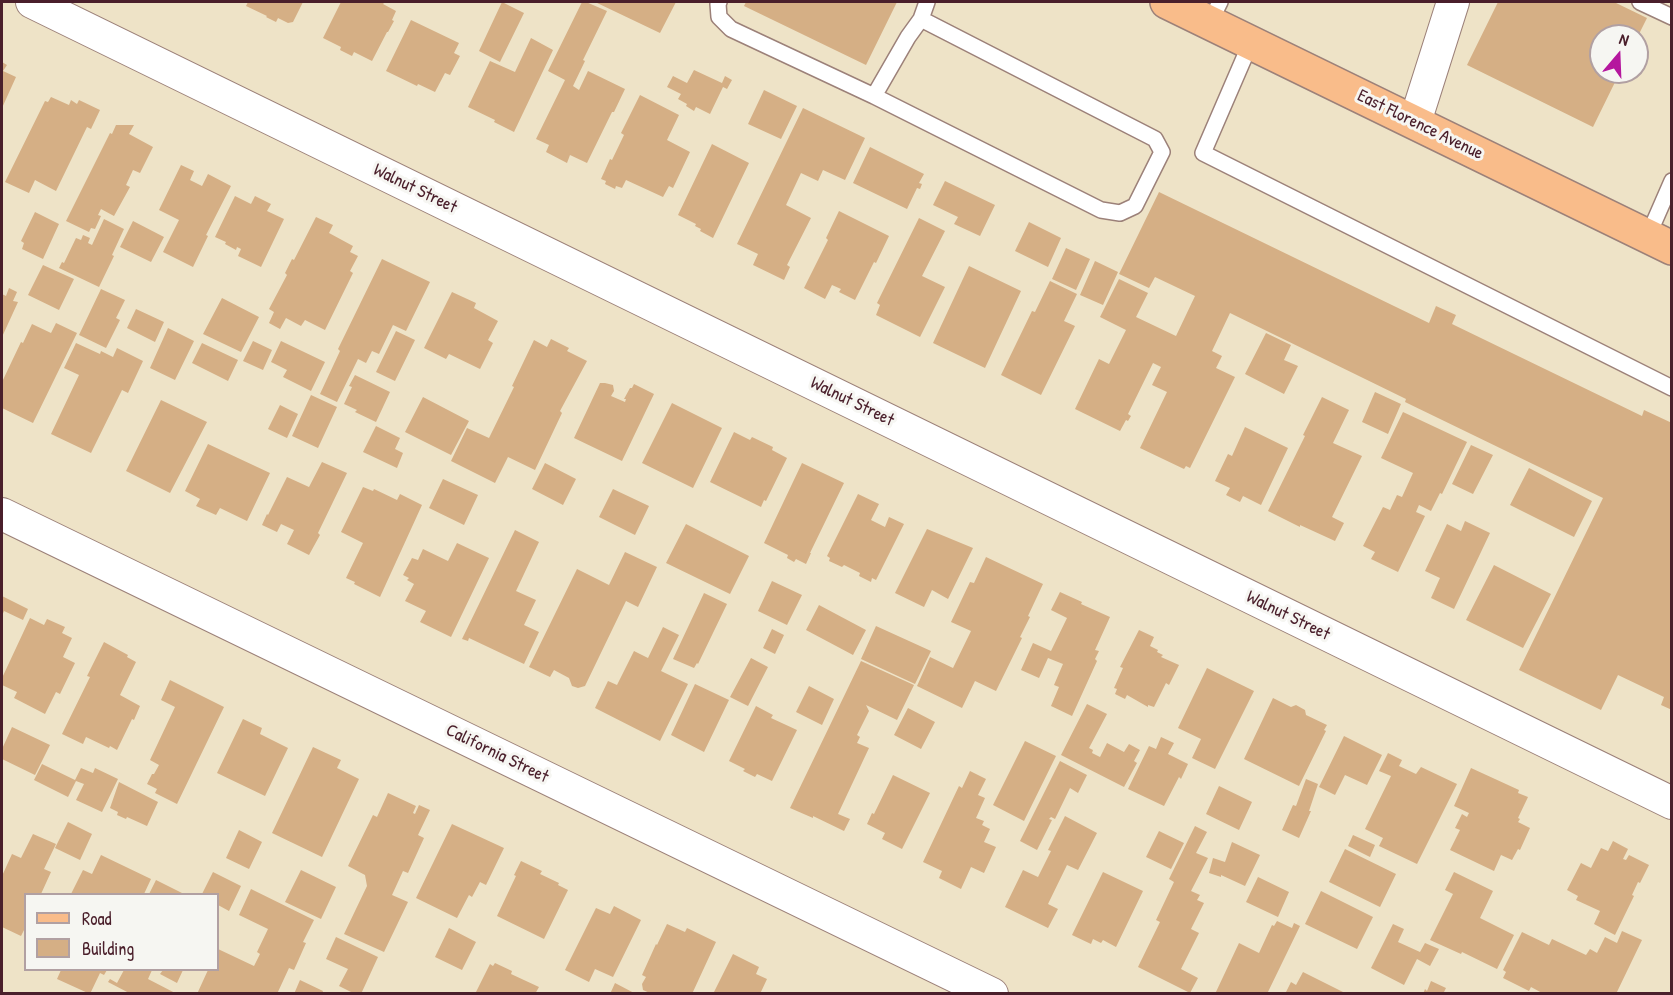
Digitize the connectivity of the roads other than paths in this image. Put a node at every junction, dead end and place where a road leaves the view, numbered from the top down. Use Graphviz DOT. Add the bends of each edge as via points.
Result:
graph roads {
  1 [pos="32,2"];
  2 [pos="719,2"];
  3 [pos="927,2"];
  4 [pos="1167,2"];
  5 [pos="1453,2"];
  6 [pos="1640,2"];
  7 [pos="1215,12"];
  8 [pos="1671,17"];
  9 [pos="921,19"];
  10 [pos="1251,42"];
  11 [pos="874,96"];
  12 [pos="1415,122"];
  13 [pos="1671,181"];
  14 [pos="1660,242"];
  15 [pos="1671,387"];
  16 [pos="2,514"];
  17 [pos="1671,803"];
  18 [pos="992,993"];
  1 -- 17 [label="street, Walnut Street"];
  2 -- 11 [label="lane" via="719,18 731,29"];
  3 -- 9 [label="lane"];
  4 -- 7 [label="main road, East Florence Avenue"];
  5 -- 12 [label="street"];
  6 -- 8 [label="lane"];
  7 -- 10 [label="main road, East Florence Avenue"];
  9 -- 11 [label="lane"];
  9 -- 11 [label="lane" via="1155,139 1162,152 1135,206 1120,213 1101,210"];
  10 -- 12 [label="main road, East Florence Avenue"];
  10 -- 15 [label="lane" via="1203,153"];
  12 -- 14 [label="main road, East Florence Avenue"];
  13 -- 14 [label="lane"];
  16 -- 18 [label="street, California Street"];
}
